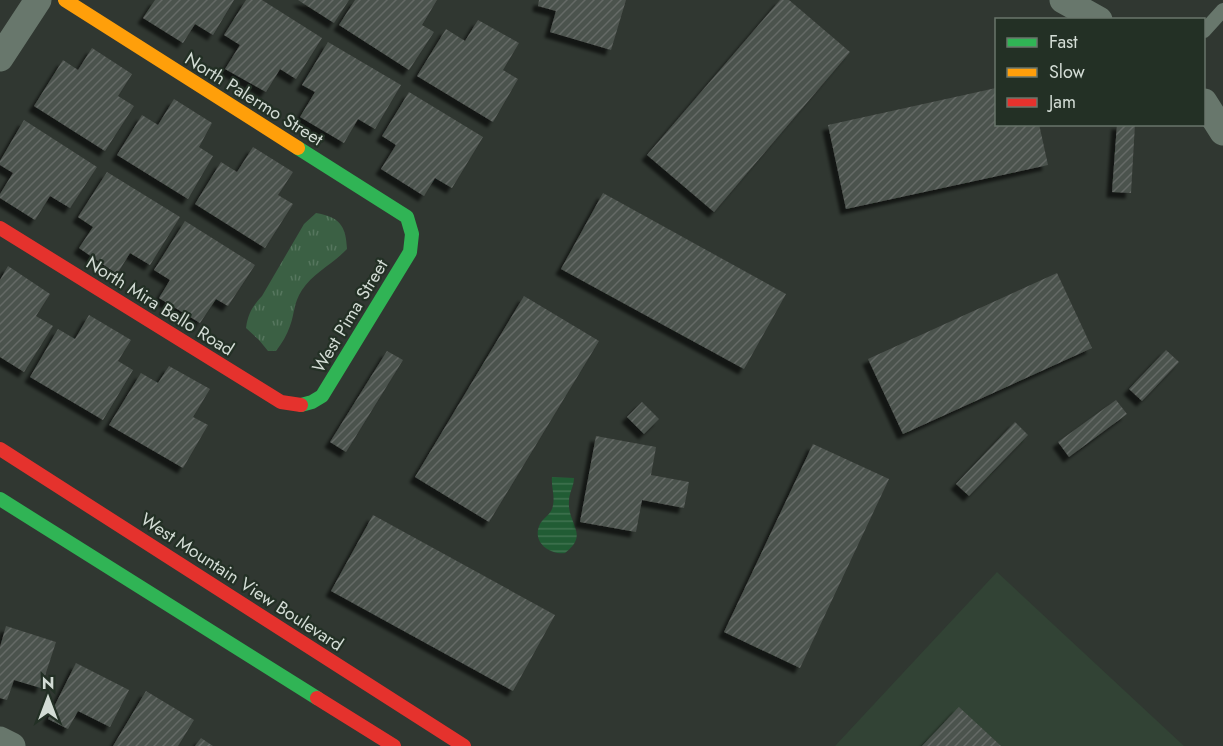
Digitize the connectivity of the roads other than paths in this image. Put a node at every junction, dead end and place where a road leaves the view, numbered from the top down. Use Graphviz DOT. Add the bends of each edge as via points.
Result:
graph roads {
  1 [pos="38,0"];
  2 [pos="65,0"];
  3 [pos="1063,0"];
  4 [pos="1223,10"];
  5 [pos="1095,18"];
  6 [pos="1205,29"];
  7 [pos="0,58"];
  8 [pos="1205,105"];
  9 [pos="1223,132"];
  10 [pos="0,228"];
  11 [pos="412,235"];
  12 [pos="304,405"];
  13 [pos="0,449"];
  14 [pos="0,499"];
  15 [pos="0,740"];
  16 [pos="12,746"];
  17 [pos="394,746"];
  18 [pos="465,746"];
  1 -- 7 [label="street"];
  2 -- 11 [label="street, North Palermo Street" via="407,217"];
  3 -- 5 [label="street"];
  4 -- 6 [label="lane"];
  8 -- 9 [label="street"];
  10 -- 12 [label="street, North Mira Bello Road" via="281,402"];
  11 -- 12 [label="street, West Pima Street" via="410,252 322,396"];
  13 -- 18 [label="street, West Mountain View Boulevard"];
  14 -- 17 [label="street"];
  15 -- 16 [label="street"];
}
